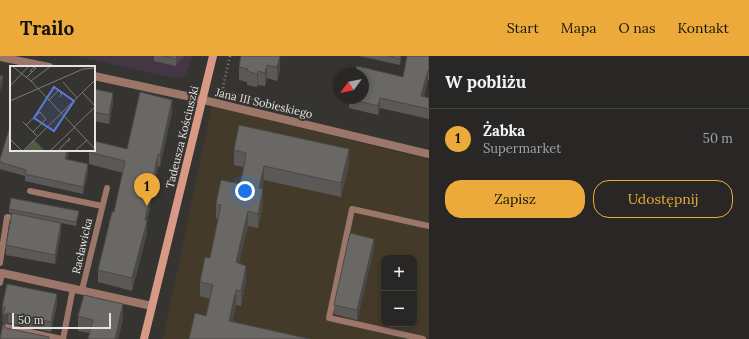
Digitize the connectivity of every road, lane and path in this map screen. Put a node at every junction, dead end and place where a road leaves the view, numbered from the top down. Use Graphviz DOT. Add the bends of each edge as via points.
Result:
graph roads {
  1 [pos="213,56"];
  2 [pos="230,56"];
  3 [pos="0,57"];
  4 [pos="44,66"];
  5 [pos="95,76"];
  6 [pos="202,99"];
  7 [pos="296,110"];
  8 [pos="429,154"];
  9 [pos="107,188"];
  10 [pos="30,191"];
  11 [pos="102,206"];
  12 [pos="29,221"];
  13 [pos="429,226"];
  14 [pos="0,263"];
  15 [pos="1,273"];
  16 [pos="0,283"];
  17 [pos="72,288"];
  18 [pos="82,290"];
  19 [pos="152,306"];
  20 [pos="7,327"];
  21 [pos="62,339"];
  22 [pos="144,339"];
  23 [pos="423,339"];
  1 -- 6 [label="street, Tadeusza Kościuszki"];
  2 -- 7 [label="path" via="222,87 224,91"];
  3 -- 4 [label="street"];
  5 -- 6 [label="street, Jana III Sobieskiego"];
  6 -- 8 [label="street, Jana III Sobieskiego"];
  6 -- 19 [label="street, Tadeusza Kościuszki"];
  9 -- 11 [label="lane, Racławicka"];
  10 -- 11 [label="lane, Racławicka"];
  11 -- 18 [label="lane, Racławicka"];
  12 -- 14 [label="lane" via="8,217"];
  13 -- 23 [label="lane" via="352,209 329,318"];
  15 -- 16 [label="lane, Racławicka"];
  15 -- 17 [label="street, Racławicka"];
  17 -- 18 [label="street, Racławicka"];
  17 -- 21 [label="lane, Racławicka"];
  18 -- 19 [label="street, Racławicka"];
  19 -- 22 [label="street, Tadeusza Kościuszki"];
  20 -- 21 [label="lane, Racławicka"];
}
